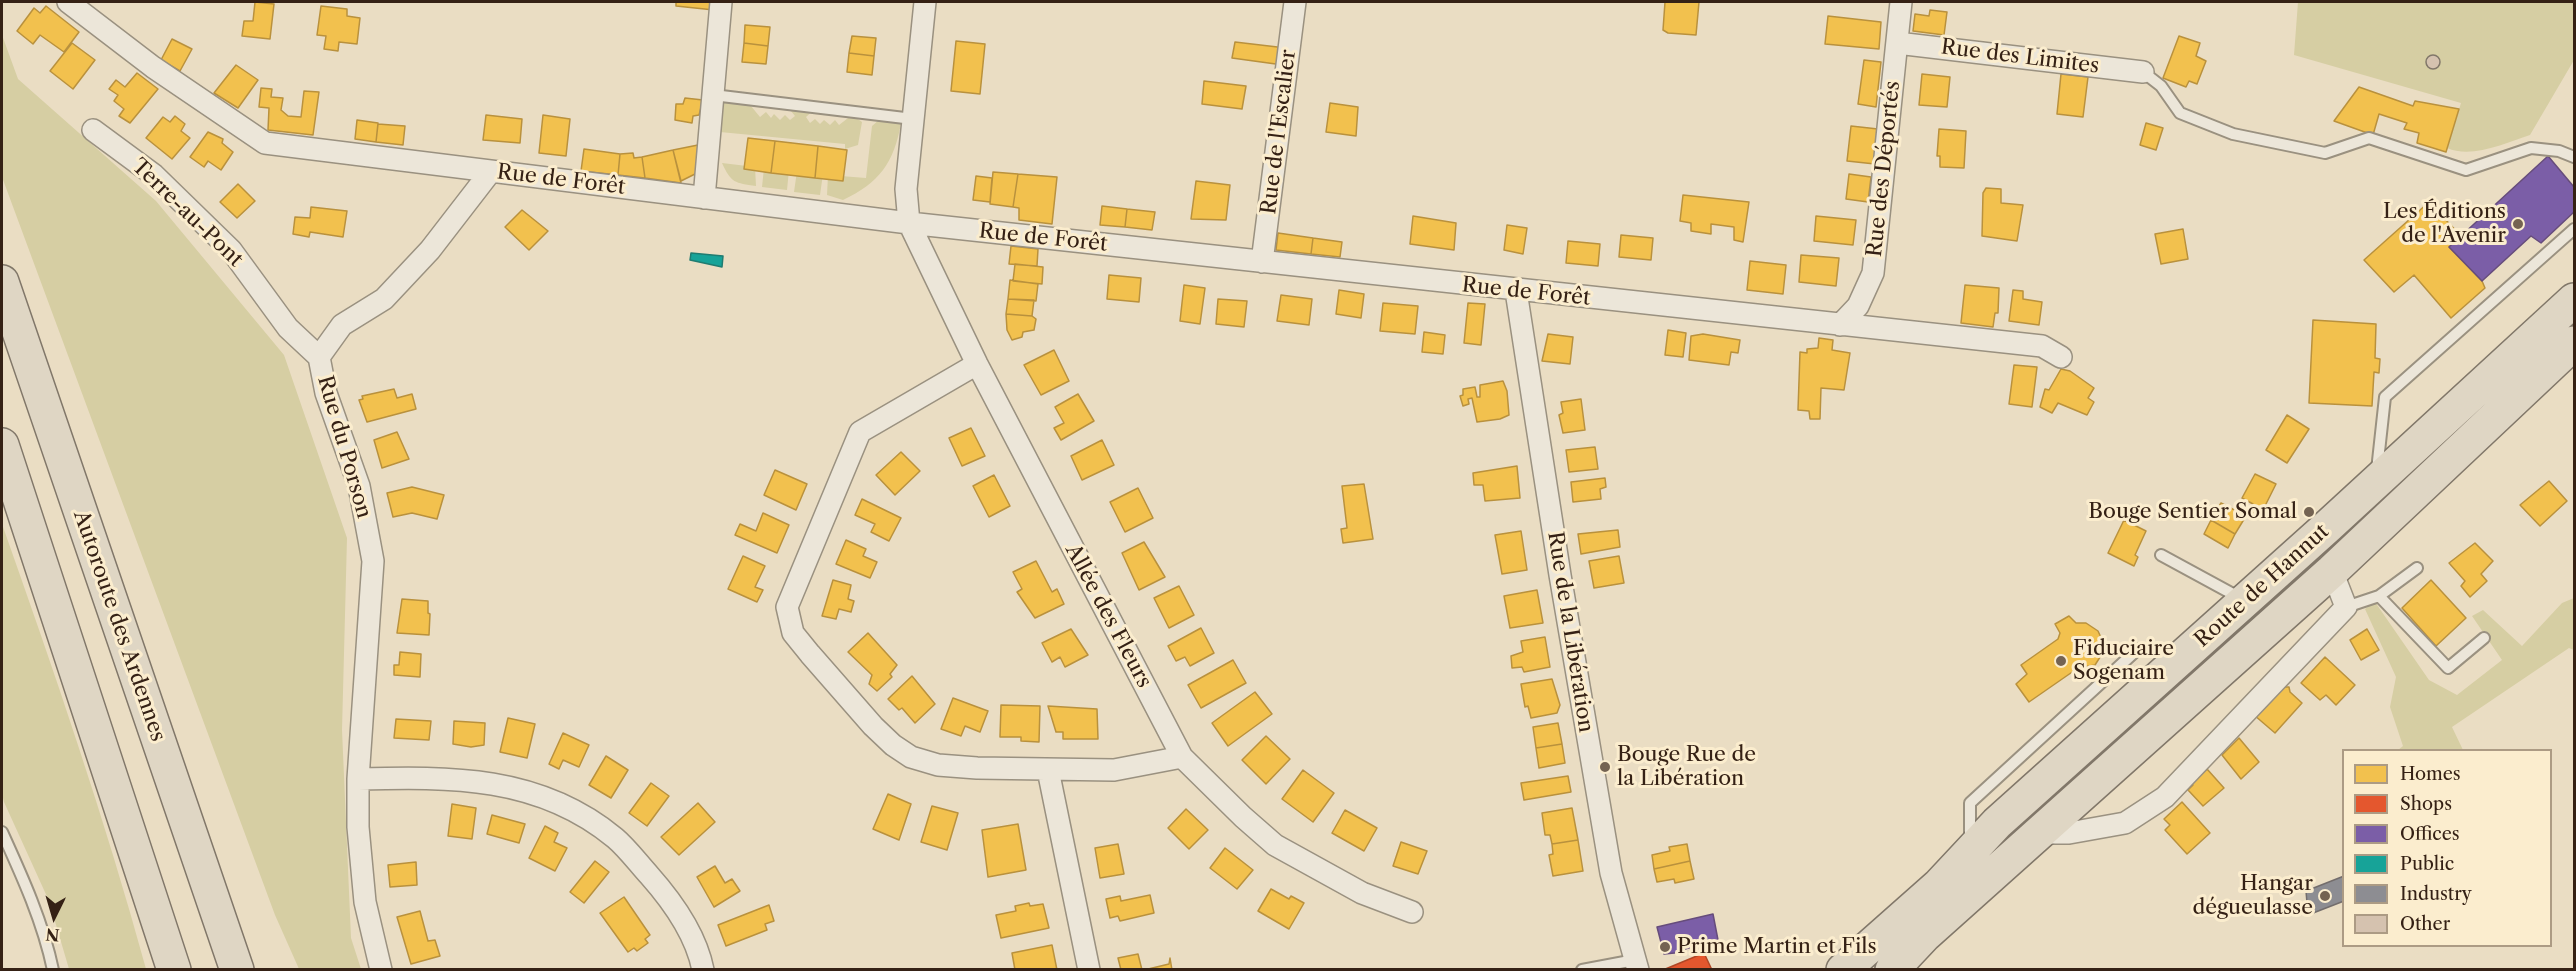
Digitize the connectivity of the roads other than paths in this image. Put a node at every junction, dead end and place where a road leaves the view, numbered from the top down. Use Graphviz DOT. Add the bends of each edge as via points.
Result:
graph roads {
  1 [pos="68,2"];
  2 [pos="721,2"];
  3 [pos="925,2"];
  4 [pos="1295,2"];
  5 [pos="1901,2"];
  6 [pos="1897,43"];
  7 [pos="2143,72"];
  8 [pos="713,95"];
  9 [pos="913,118"];
  10 [pos="93,130"];
  11 [pos="2574,157"];
  12 [pos="491,171"];
  13 [pos="704,198"];
  14 [pos="909,223"];
  15 [pos="2574,229"];
  16 [pos="1262,262"];
  17 [pos="2,282"];
  18 [pos="1516,291"];
  19 [pos="2574,300"];
  20 [pos="1840,325"];
  21 [pos="2574,343"];
  22 [pos="319,357"];
  23 [pos="2061,357"];
  24 [pos="977,364"];
  25 [pos="2,445"];
  26 [pos="2374,484"];
  27 [pos="2161,555"];
  28 [pos="2417,567"];
  29 [pos="2332,571"];
  30 [pos="2379,596"];
  31 [pos="2245,601"];
  32 [pos="2346,607"];
  33 [pos="2484,638"];
  34 [pos="2138,649"];
  35 [pos="1182,757"];
  36 [pos="1048,770"];
  37 [pos="358,779"];
  38 [pos="2,832"];
  39 [pos="2040,833"];
  40 [pos="1970,852"];
  41 [pos="211,895"];
  42 [pos="1412,912"];
  43 [pos="1637,965"];
  44 [pos="53,969"];
  45 [pos="174,969"];
  46 [pos="237,969"];
  47 [pos="262,969"];
  48 [pos="381,969"];
  49 [pos="703,969"];
  50 [pos="1089,969"];
  51 [pos="1582,969"];
  52 [pos="1843,969"];
  53 [pos="1892,969"];
  1 -- 12 [label="street, Rue de Forêt" via="153,67 265,143"];
  2 -- 8 [label="street"];
  3 -- 9 [label="street"];
  4 -- 16 [label="street, Rue de l'Escalier"];
  5 -- 6 [label="street, Rue des Déportés"];
  6 -- 7 [label="street, Rue des Limites"];
  6 -- 20 [label="street, Rue des Déportés" via="1873,273 1858,306"];
  7 -- 11 [label="lane" via="2161,86 2180,113 2233,134 2325,153 2369,138 2466,170 2530,148"];
  8 -- 9 [label="lane"];
  8 -- 13 [label="street"];
  9 -- 14 [label="street" via="906,189"];
  10 -- 22 [label="street, Terre-au-Pont" via="154,175 231,250 288,328"];
  12 -- 13 [label="street, Rue de Forêt"];
  12 -- 22 [label="street, Rue du Porson" via="430,249 384,299 342,325"];
  13 -- 14 [label="street, Rue de Forêt"];
  14 -- 16 [label="street, Rue de Forêt"];
  14 -- 24 [label="street, Allée des Fleurs"];
  15 -- 26 [label="lane" via="2385,397"];
  16 -- 18 [label="street, Rue de Forêt"];
  17 -- 41 [label="main road, Autoroute des Ardennes"];
  18 -- 20 [label="street, Rue de Forêt"];
  18 -- 43 [label="street, Rue de la Libération" via="1611,873"];
  19 -- 26 [label="main road, Route de Hannut"];
  20 -- 23 [label="street, Rue de Forêt" via="2042,346"];
  21 -- 29 [label="main road, Route de Hannut"];
  22 -- 37 [label="street, Rue du Porson" via="326,393 358,486 373,561"];
  24 -- 35 [label="street, Allée des Fleurs"];
  24 -- 36 [label="street" via="860,432 787,607 793,633 810,654 873,726 911,757 938,765"];
  25 -- 45 [label="main road"];
  26 -- 31 [label="main road, Route de Hannut"];
  27 -- 31 [label="lane"];
  28 -- 30 [label="lane"];
  29 -- 32 [label="street, Route de Hannut"];
  29 -- 39 [label="main road, Route de Hannut"];
  30 -- 32 [label="lane"];
  30 -- 33 [label="lane" via="2448,668"];
  31 -- 40 [label="main road, Route de Hannut" via="1997,823"];
  32 -- 39 [label="street" via="2165,797 2125,823 2069,833"];
  34 -- 40 [label="lane" via="1970,803"];
  35 -- 36 [label="street" via="1114,770"];
  35 -- 42 [label="street, Allée des Fleurs" via="1275,845 1362,893"];
  36 -- 50 [label="street"];
  37 -- 48 [label="street, Rue du Porson" via="364,902"];
  37 -- 49 [label="street" via="445,777 486,781 573,810 616,838 660,887 681,917"];
  38 -- 44 [label="lane" via="48,944"];
  39 -- 53 [label="main road, Route de Hannut"];
  40 -- 52 [label="main road, Route de Hannut" via="1939,885"];
  41 -- 46 [label="main road, Autoroute des Ardennes"];
  41 -- 47 [label="main road"];
  43 -- 51 [label="lane"];
}
